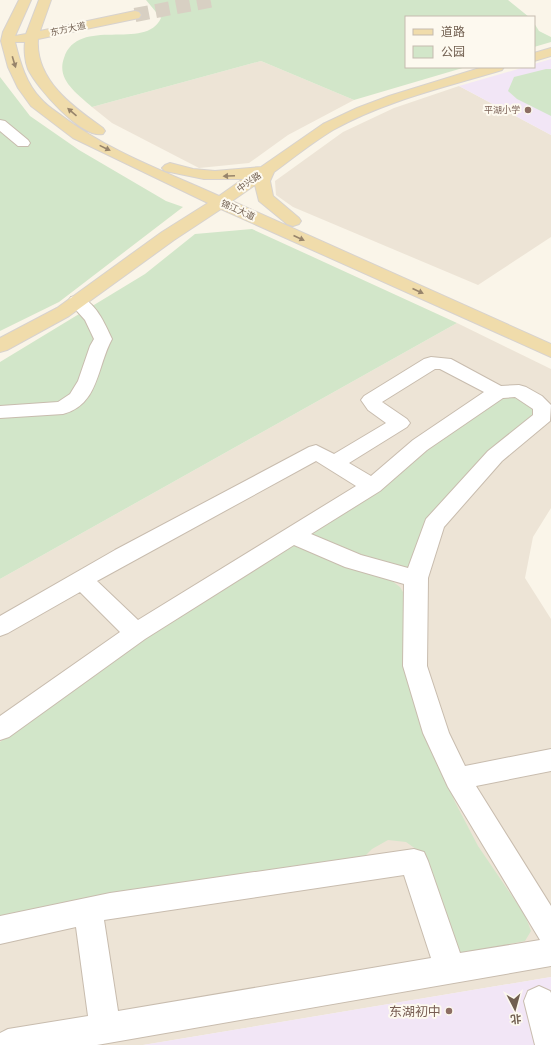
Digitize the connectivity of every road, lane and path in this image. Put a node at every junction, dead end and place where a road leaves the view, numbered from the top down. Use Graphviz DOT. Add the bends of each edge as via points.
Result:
graph roads {
  1 [pos="26,0"];
  2 [pos="45,0"];
  3 [pos="132,11"];
  4 [pos="33,31"];
  5 [pos="4,38"];
  6 [pos="551,52"];
  7 [pos="535,57"];
  8 [pos="494,68"];
  9 [pos="0,124"];
  10 [pos="22,143"];
  11 [pos="170,168"];
  12 [pos="267,169"];
  13 [pos="153,172"];
  14 [pos="226,198"];
  15 [pos="293,221"];
  16 [pos="278,228"];
  17 [pos="168,236"];
  18 [pos="77,301"];
  19 [pos="551,335"];
  20 [pos="0,346"];
  21 [pos="551,351"];
  22 [pos="498,392"];
  23 [pos="0,412"];
  24 [pos="334,463"];
  25 [pos="372,486"];
  26 [pos="293,535"];
  27 [pos="416,578"];
  28 [pos="82,580"];
  29 [pos="0,627"];
  30 [pos="136,633"];
  31 [pos="0,730"];
  32 [pos="551,760"];
  33 [pos="457,779"];
  34 [pos="88,911"];
  35 [pos="0,930"];
  36 [pos="551,932"];
  37 [pos="551,952"];
  38 [pos="450,969"];
  39 [pos="539,1001"];
  40 [pos="105,1028"];
  41 [pos="8,1045"];
  42 [pos="551,1045"];
  1 -- 5 [label="main road"];
  2 -- 4 [label="main road, 锦江大道"];
  3 -- 4 [label="main road, 东方大道"];
  4 -- 5 [label="main road, 东方大道"];
  11 -- 4 [label="main road, 锦江大道, one-way" via="100,132 56,98 35,69 31,47"];
  5 -- 13 [label="main road, 锦江大道, one-way" via="24,88 36,103 78,135"];
  6 -- 7 [label="main road"];
  8 -- 12 [label="main road, 中兴路" via="362,111 328,128"];
  9 -- 10 [label="street"];
  12 -- 11 [label="main road, one-way" via="238,176 217,177"];
  11 -- 14 [label="main road, 锦江大道"];
  12 -- 14 [label="main road, 中兴路"];
  12 -- 15 [label="main road" via="262,181 265,198"];
  13 -- 14 [label="main road, 锦江大道"];
  13 -- 17 [label="main road" via="173,186 185,205 179,223"];
  14 -- 15 [label="main road, 锦江大道"];
  14 -- 16 [label="main road, 锦江大道"];
  14 -- 17 [label="main road, 中兴路"];
  15 -- 19 [label="main road, 锦江大道"];
  16 -- 17 [label="main road" via="245,220 224,219"];
  16 -- 21 [label="main road, 锦江大道, one-way"];
  17 -- 18 [label="main road, 中兴路"];
  18 -- 20 [label="main road, 中兴路" via="64,312"];
  18 -- 23 [label="street" via="93,318 104,339 99,346 88,381 78,398 63,408"];
  22 -- 24 [label="street" via="444,363 431,363 371,400 375,406 400,423"];
  22 -- 25 [label="street" via="420,445"];
  22 -- 27 [label="street" via="519,391 543,408 543,417 496,456 434,524"];
  24 -- 25 [label="street"];
  24 -- 28 [label="street" via="316,452"];
  25 -- 26 [label="street"];
  26 -- 27 [label="street" via="358,562"];
  26 -- 30 [label="street"];
  27 -- 33 [label="street" via="415,666 436,733"];
  28 -- 29 [label="street"];
  28 -- 30 [label="street"];
  30 -- 31 [label="street"];
  32 -- 33 [label="street"];
  33 -- 36 [label="street"];
  34 -- 35 [label="street"];
  34 -- 38 [label="street" via="414,861"];
  34 -- 40 [label="street"];
  37 -- 38 [label="street"];
  38 -- 40 [label="street"];
  39 -- 42 [label="street"];
  40 -- 41 [label="street"];
}
